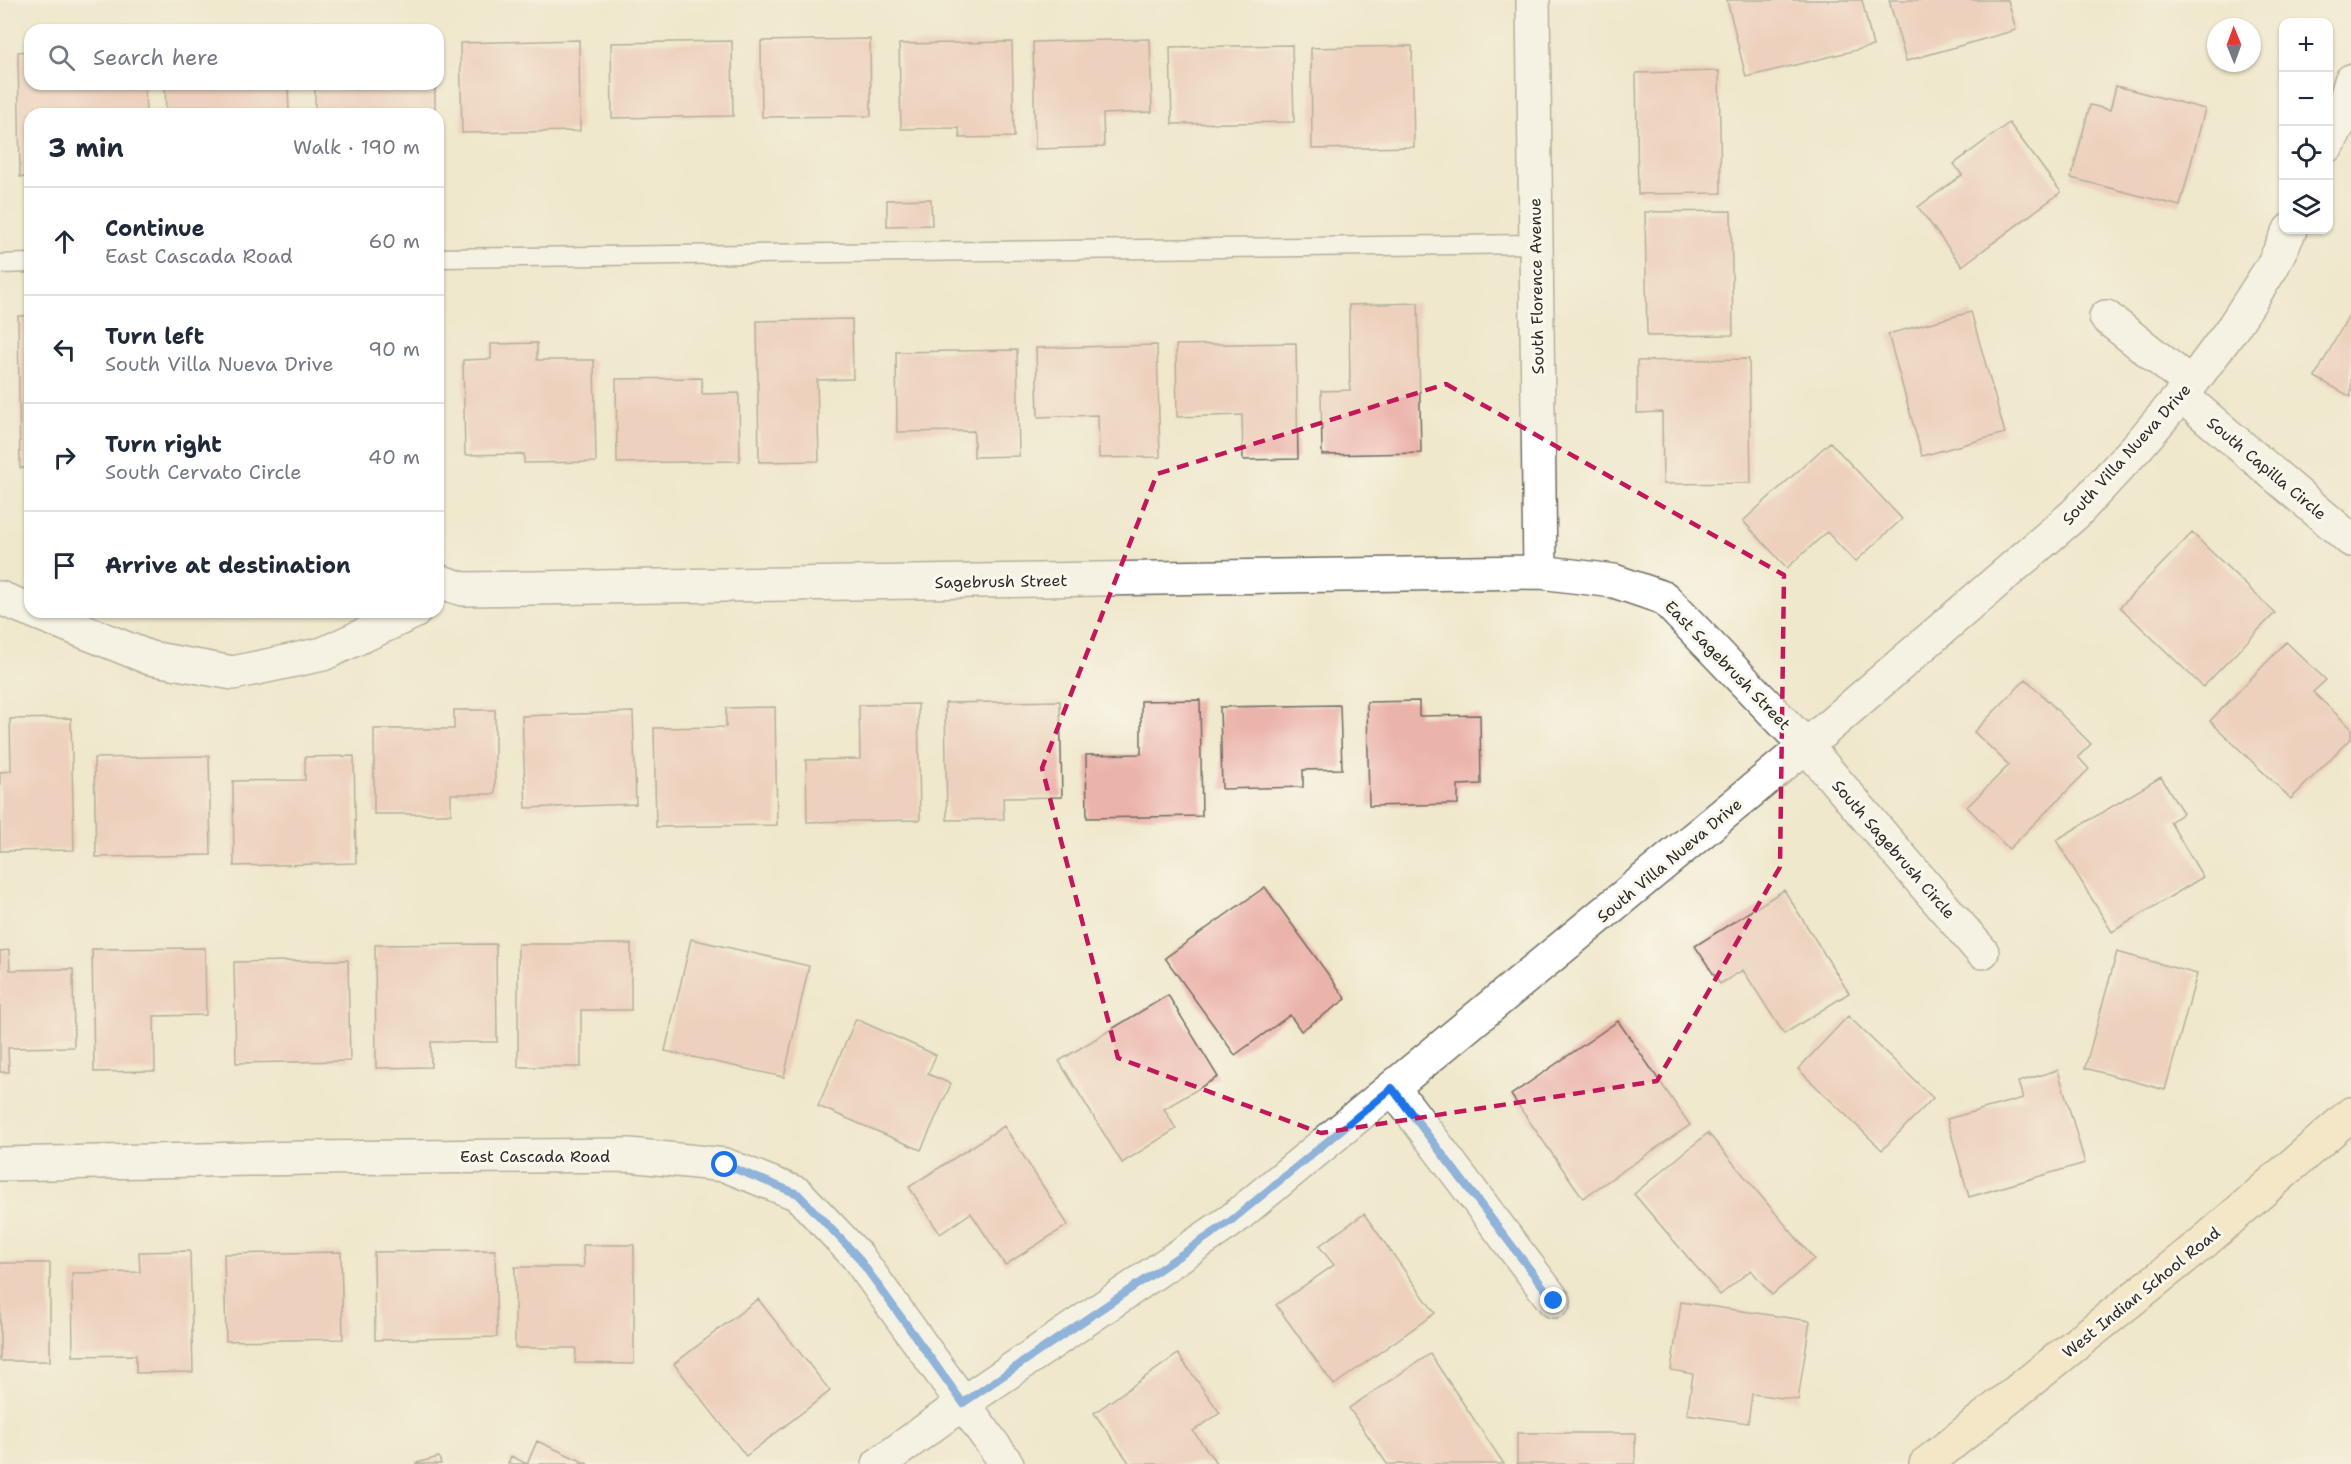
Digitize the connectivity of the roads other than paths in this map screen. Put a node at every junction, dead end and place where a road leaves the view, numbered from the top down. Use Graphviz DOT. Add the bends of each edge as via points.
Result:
graph roads {
  1 [pos="1533,0"];
  2 [pos="2351,81"];
  3 [pos="2333,135"];
  4 [pos="2288,234"];
  5 [pos="1536,244"];
  6 [pos="444,258"];
  7 [pos="24,263"];
  8 [pos="0,264"];
  9 [pos="2106,317"];
  10 [pos="2187,390"];
  11 [pos="2351,540"];
  12 [pos="1540,572"];
  13 [pos="24,588"];
  14 [pos="446,591"];
  15 [pos="0,598"];
  16 [pos="24,608"];
  17 [pos="50,618"];
  18 [pos="401,618"];
  19 [pos="1806,746"];
  20 [pos="1982,952"];
  21 [pos="1392,1088"];
  22 [pos="2351,1114"];
  23 [pos="0,1164"];
  24 [pos="1554,1301"];
  25 [pos="963,1403"];
  26 [pos="879,1464"];
  27 [pos="1007,1464"];
  28 [pos="1926,1464"];
  1 -- 5 [label="street, South Florence Avenue"];
  2 -- 3 [label="street"];
  4 -- 10 [label="street, South Villa Nueva Drive" via="2234,326"];
  5 -- 6 [label="lane"];
  5 -- 12 [label="street, South Florence Avenue"];
  7 -- 8 [label="lane"];
  9 -- 10 [label="street, South Capilla Circle"];
  10 -- 11 [label="street, South Capilla Circle"];
  10 -- 19 [label="street, South Villa Nueva Drive" via="2075,514"];
  12 -- 14 [label="street, Sagebrush Street"];
  12 -- 19 [label="street, East Sagebrush Street" via="1614,581 1664,598"];
  13 -- 15 [label="street"];
  15 -- 16 [label="street"];
  17 -- 18 [label="street" via="150,658 233,673 323,654"];
  19 -- 20 [label="street, South Sagebrush Circle"];
  19 -- 21 [label="street, South Villa Nueva Drive"];
  21 -- 24 [label="street"];
  21 -- 25 [label="street, South Villa Nueva Drive" via="1232,1220"];
  22 -- 28 [label="main road, West Indian School Road" via="2205,1241"];
  23 -- 25 [label="street, East Cascada Road" via="629,1155 725,1165 798,1194 857,1256"];
  25 -- 26 [label="street, South Villa Nueva Drive"];
  25 -- 27 [label="street, East Cascada Road"];
}
